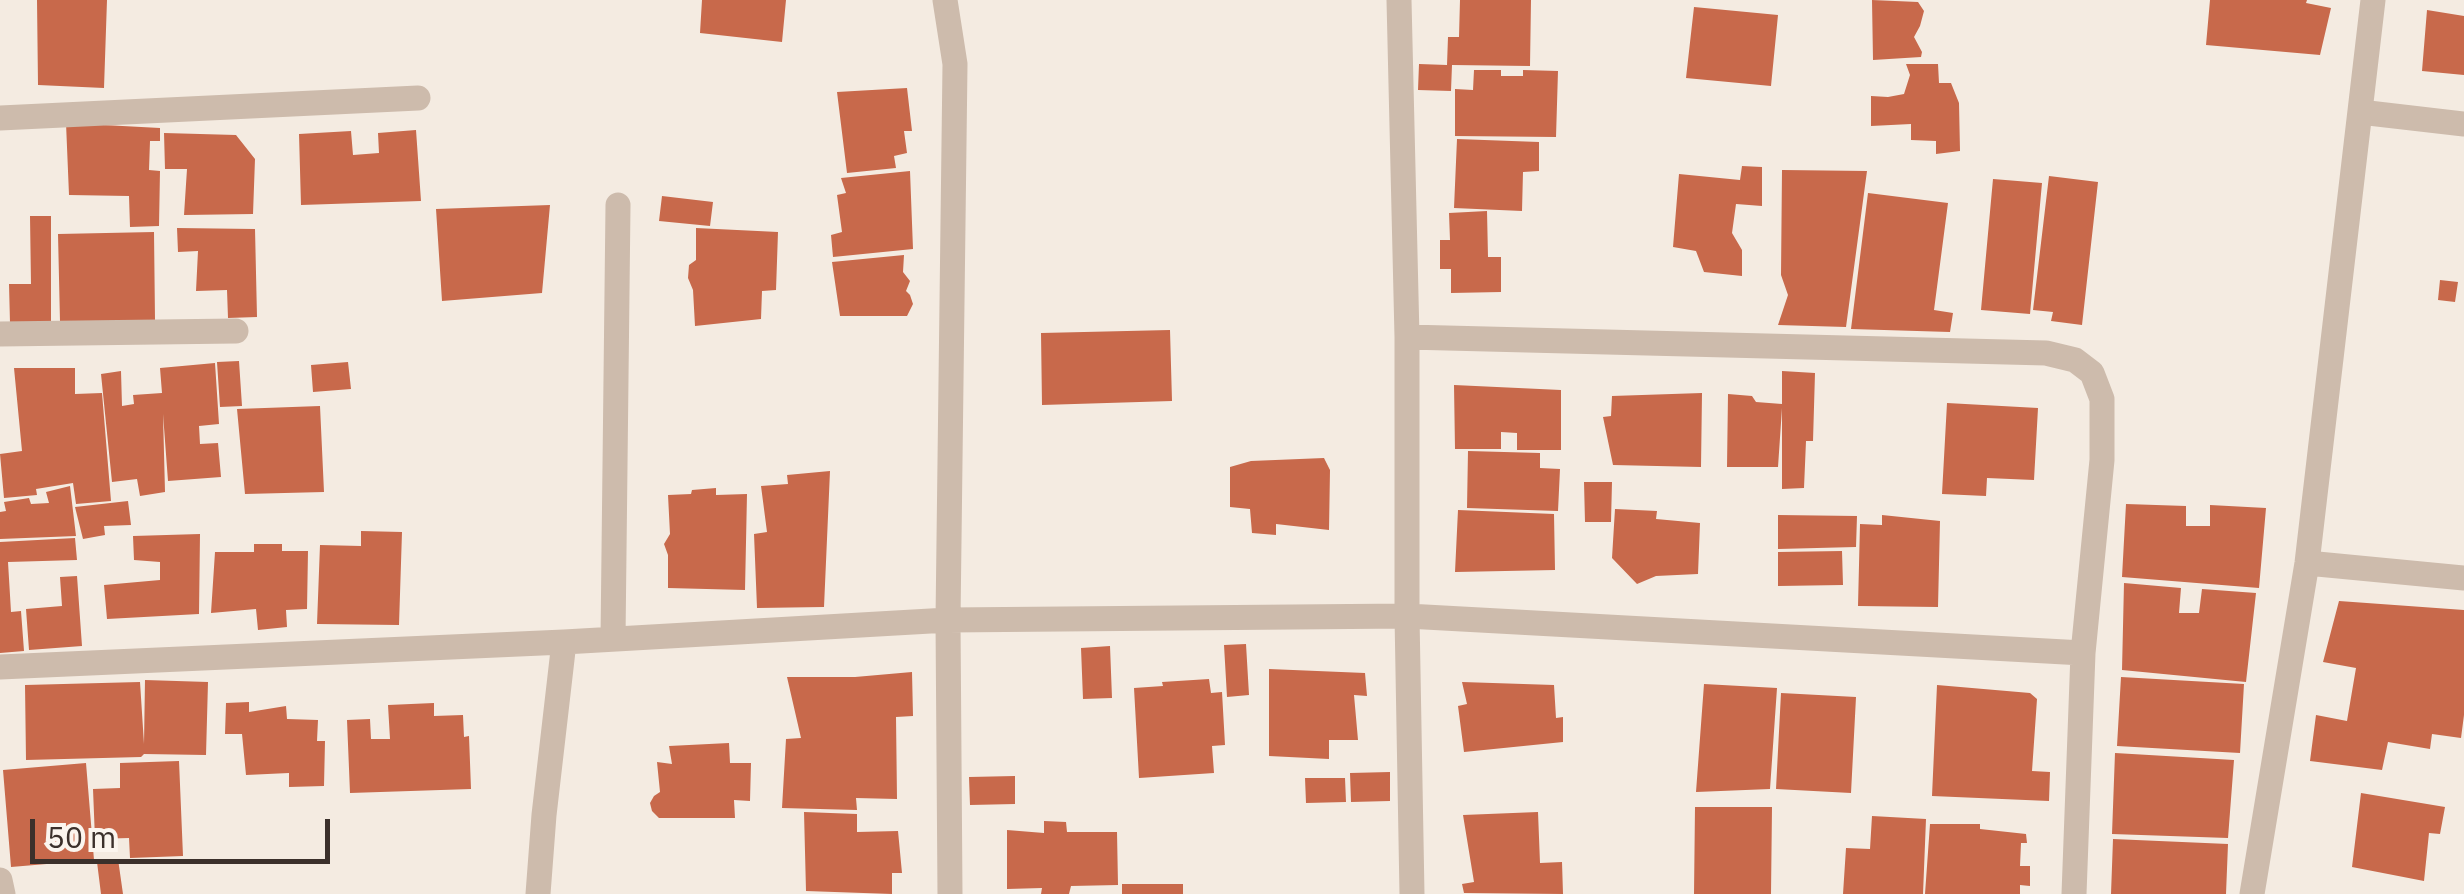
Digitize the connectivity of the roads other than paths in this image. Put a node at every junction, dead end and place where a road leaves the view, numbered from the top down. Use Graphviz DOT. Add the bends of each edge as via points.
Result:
graph roads {
  1 [pos="945,0"];
  2 [pos="1399,0"];
  3 [pos="2373,0"];
  4 [pos="418,98"];
  5 [pos="2360,112"];
  6 [pos="0,118"];
  7 [pos="2464,124"];
  8 [pos="618,205"];
  9 [pos="236,331"];
  10 [pos="0,334"];
  11 [pos="1407,337"];
  12 [pos="2307,563"];
  13 [pos="2464,578"];
  14 [pos="1408,616"];
  15 [pos="948,620"];
  16 [pos="613,640"];
  17 [pos="564,642"];
  18 [pos="2084,653"];
  19 [pos="0,667"];
  20 [pos="0,880"];
  21 [pos="4,894"];
  22 [pos="538,894"];
  23 [pos="950,894"];
  24 [pos="1412,894"];
  25 [pos="2074,894"];
  26 [pos="2252,894"];
  1 -- 15 [label="street" via="955,64"];
  2 -- 11 [label="street"];
  3 -- 5 [label="street"];
  4 -- 6 [label="street"];
  5 -- 7 [label="street"];
  5 -- 12 [label="street"];
  8 -- 16 [label="street"];
  9 -- 10 [label="street"];
  11 -- 14 [label="street"];
  11 -- 18 [label="street" via="2046,353 2076,360 2092,373 2102,399"];
  12 -- 13 [label="street"];
  12 -- 26 [label="street"];
  14 -- 15 [label="street"];
  14 -- 18 [label="street"];
  14 -- 24 [label="street"];
  15 -- 16 [label="street"];
  15 -- 23 [label="street"];
  16 -- 17 [label="street"];
  17 -- 19 [label="street"];
  17 -- 22 [label="street"];
  18 -- 25 [label="street"];
  20 -- 21 [label="street"];
}
